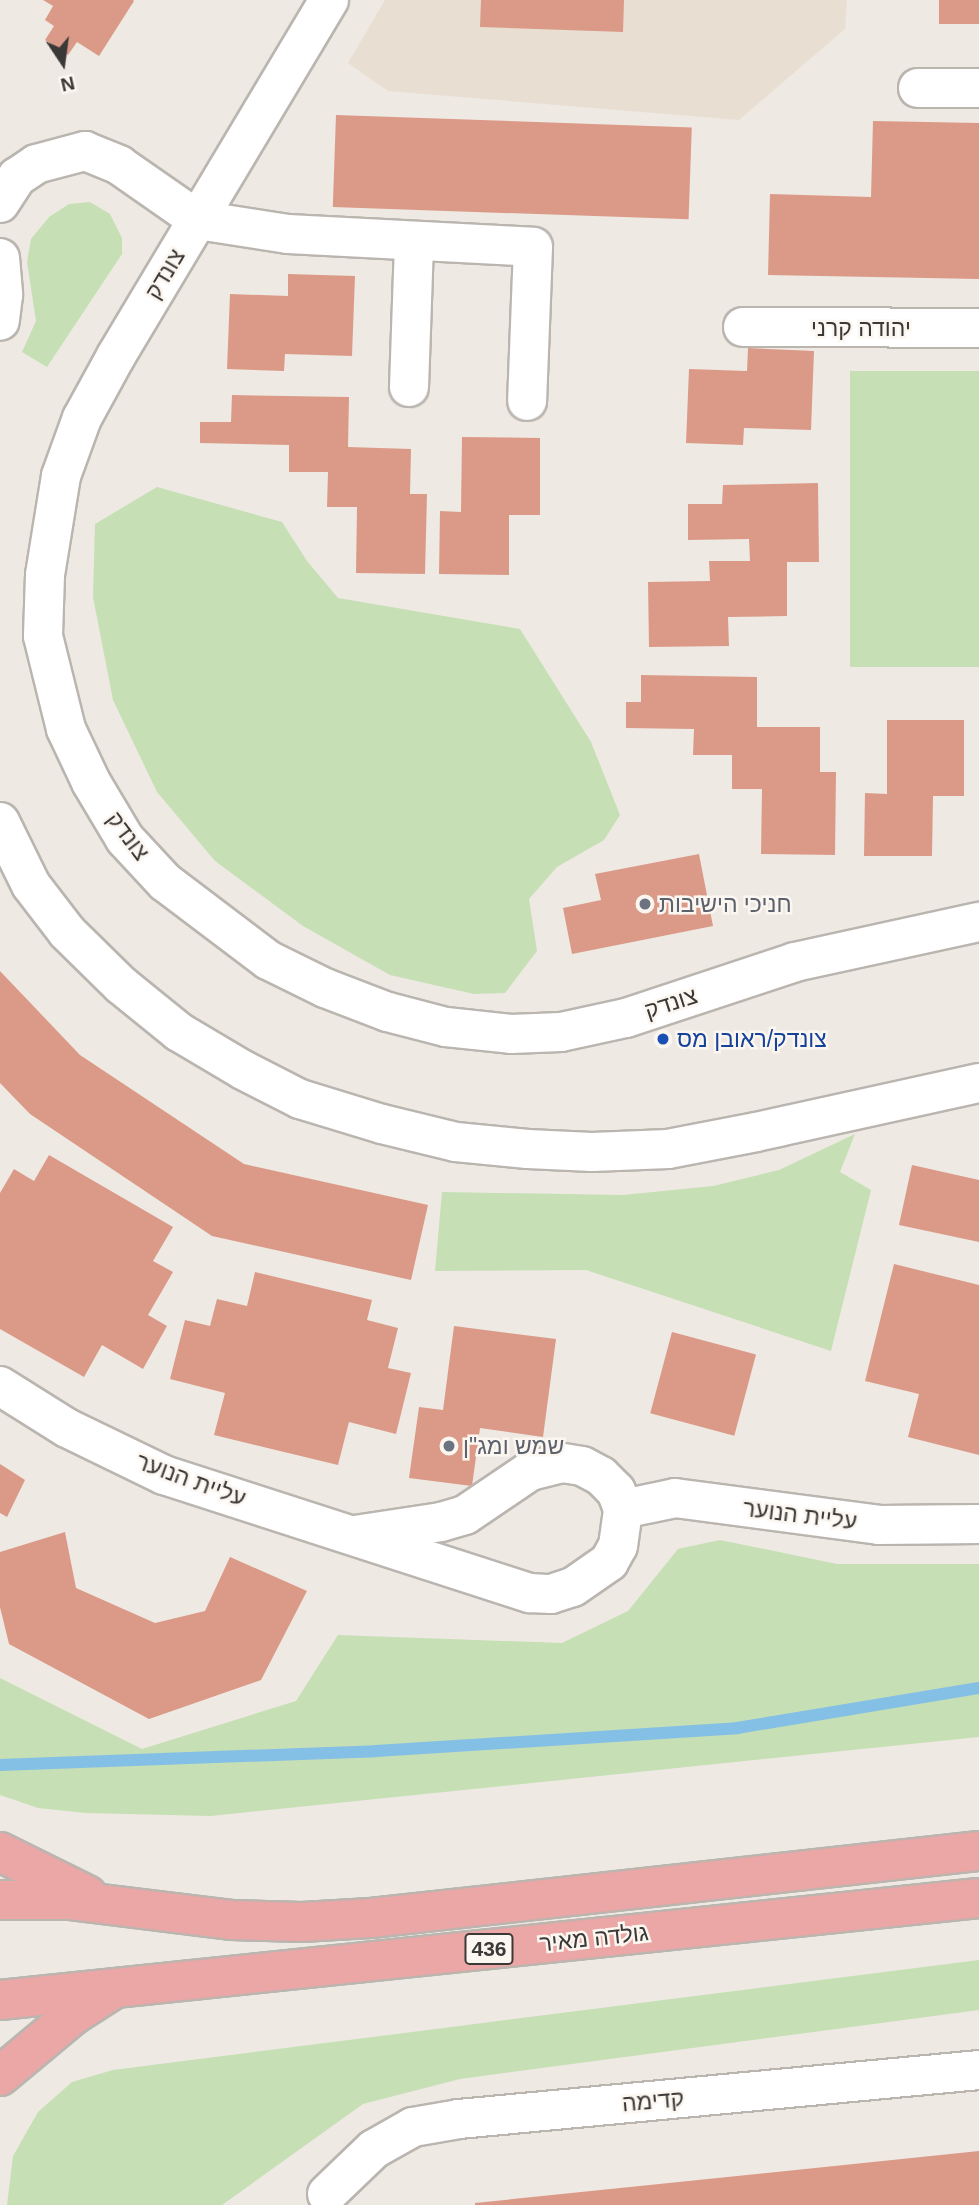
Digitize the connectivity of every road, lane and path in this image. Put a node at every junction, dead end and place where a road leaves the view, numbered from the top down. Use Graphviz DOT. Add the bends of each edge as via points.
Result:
graph roads {
  1 [pos="329,0"];
  2 [pos="918,88"];
  3 [pos="979,88"];
  4 [pos="0,202"];
  5 [pos="198,220"];
  6 [pos="414,241"];
  7 [pos="0,258"];
  8 [pos="0,321"];
  9 [pos="743,327"];
  10 [pos="979,328"];
  11 [pos="409,387"];
  12 [pos="527,401"];
  13 [pos="0,822"];
  14 [pos="979,922"];
  15 [pos="979,1083"];
  16 [pos="0,1386"];
  17 [pos="623,1509"];
  18 [pos="979,1524"];
  19 [pos="355,1535"];
  20 [pos="979,1851"];
  21 [pos="0,1852"];
  22 [pos="979,1898"];
  23 [pos="0,1899"];
  24 [pos="105,1903"];
  25 [pos="117,1987"];
  26 [pos="0,2000"];
  27 [pos="979,2070"];
  28 [pos="0,2076"];
  29 [pos="342,2192"];
  1 -- 5 [label="street, צונדק"];
  2 -- 3 [label="street"];
  4 -- 5 [label="street" via="17,177 36,164 85,151 119,166"];
  5 -- 6 [label="street" via="288,234"];
  5 -- 14 [label="street, צונדק" via="82,418 61,476 45,575 43,636 66,729 125,839 165,882 268,961 325,988 388,1012 446,1027 511,1034 561,1032 626,1018 796,962"];
  6 -- 11 [label="street"];
  6 -- 12 [label="street" via="533,247"];
  7 -- 8 [label="street"];
  9 -- 10 [label="street, יהודה קרני"];
  13 -- 15 [label="street" via="31,885 67,932 121,985 179,1032 300,1099 382,1124 456,1142 528,1149 668,1149"];
  16 -- 19 [label="street, עליית הנוער" via="67,1428 164,1475"];
  17 -- 18 [label="street, עליית הנוער" via="676,1498 879,1525"];
  17 -- 19 [label="street, עליית הנוער" via="616,1491 601,1476 562,1463 530,1471 465,1515"];
  17 -- 19 [label="street, עליית הנוער" via="618,1546 609,1562 573,1587 551,1594 530,1593"];
  20 -- 24 [label="main road, גולדה מאיר / 436" via="358,1919 231,1920"];
  21 -- 24 [label="main road"];
  22 -- 25 [label="main road, גולדה מאיר / 436"];
  23 -- 24 [label="main road, גולדה מאיר / 436"];
  25 -- 26 [label="main road, גולדה מאיר / 436"];
  25 -- 28 [label="main road" via="73,2015"];
  27 -- 29 [label="street, קדימה" via="413,2127 374,2149"];
}
